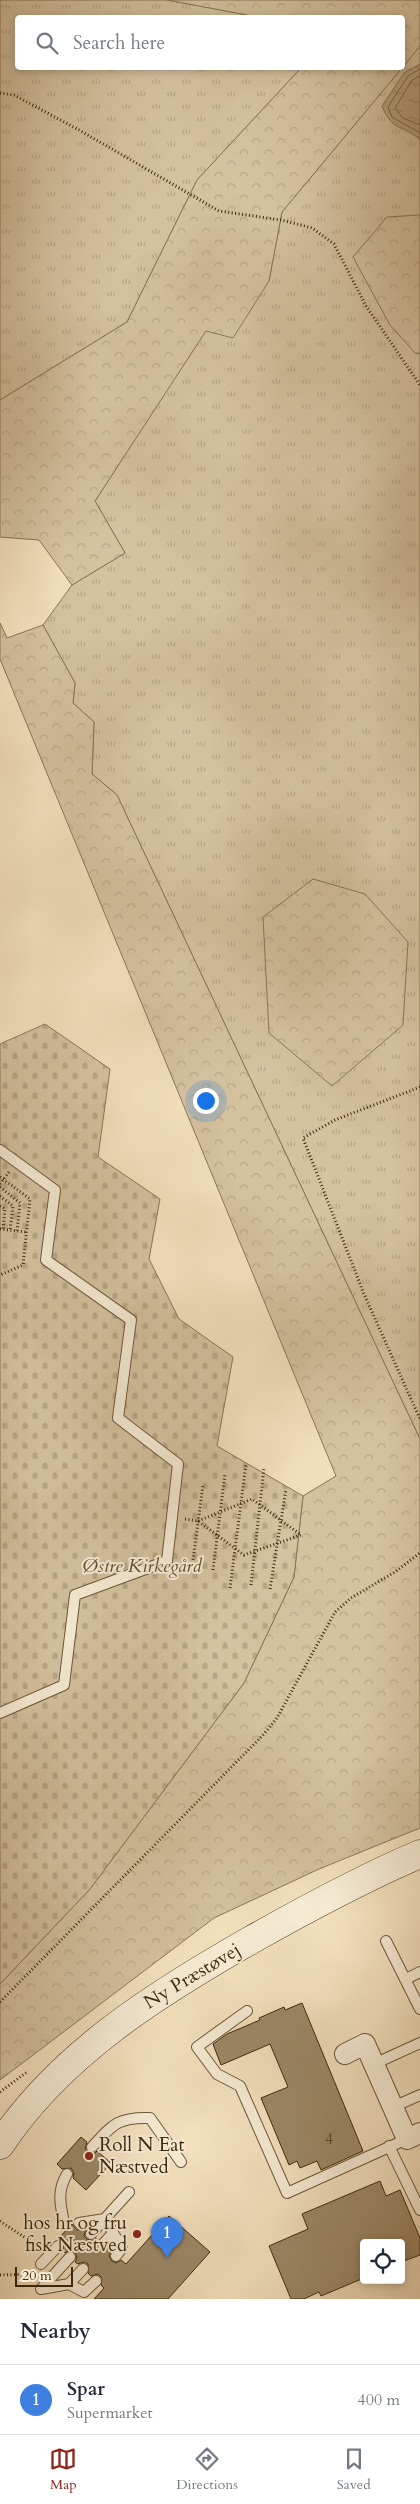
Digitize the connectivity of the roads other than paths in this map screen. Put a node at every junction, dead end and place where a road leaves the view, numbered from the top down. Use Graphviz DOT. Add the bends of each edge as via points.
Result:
graph roads {
  1 [pos="0,1150"];
  2 [pos="0,1713"];
  3 [pos="420,1854"];
  4 [pos="386,1941"];
  5 [pos="420,1972"];
  6 [pos="406,1979"];
  7 [pos="420,2009"];
  8 [pos="247,2011"];
  9 [pos="420,2043"];
  10 [pos="345,2054"];
  11 [pos="374,2064"];
  12 [pos="420,2095"];
  13 [pos="393,2107"];
  14 [pos="405,2139"];
  15 [pos="0,2145"];
  16 [pos="92,2147"];
  17 [pos="182,2162"];
  18 [pos="68,2174"];
  19 [pos="129,2192"];
  20 [pos="420,2210"];
  21 [pos="105,2219"];
  22 [pos="64,2222"];
  23 [pos="79,2223"];
  24 [pos="113,2233"];
  25 [pos="91,2234"];
  26 [pos="103,2244"];
  27 [pos="58,2246"];
  28 [pos="116,2256"];
  29 [pos="70,2257"];
  30 [pos="83,2268"];
  31 [pos="41,2269"];
  32 [pos="96,2281"];
  33 [pos="69,2284"];
  1 -- 2 [label="lane" via="55,1190 46,1260 131,1320 118,1418 178,1464 167,1561 75,1595 64,1685"];
  3 -- 15 [label="street, Ny Præstøvej" via="331,1894 130,2014 58,2077"];
  4 -- 6 [label="lane"];
  5 -- 6 [label="lane"];
  6 -- 7 [label="lane"];
  8 -- 14 [label="lane" via="197,2047 217,2074 240,2086 287,2193"];
  9 -- 11 [label="lane"];
  10 -- 11 [label="street" via="365,2044"];
  11 -- 13 [label="street"];
  12 -- 13 [label="lane"];
  13 -- 14 [label="street"];
  14 -- 20 [label="lane"];
  16 -- 17 [label="lane" via="127,2117 150,2118"];
  18 -- 22 [label="lane" via="61,2185 59,2197"];
  19 -- 21 [label="lane"];
  21 -- 23 [label="lane"];
  21 -- 24 [label="lane"];
  21 -- 25 [label="lane"];
  24 -- 26 [label="lane"];
  24 -- 28 [label="lane" via="122,2248"];
  27 -- 31 [label="lane"];
  29 -- 33 [label="lane" via="41,2289"];
  30 -- 33 [label="lane"];
  32 -- 33 [label="lane" via="84,2292"];
}
